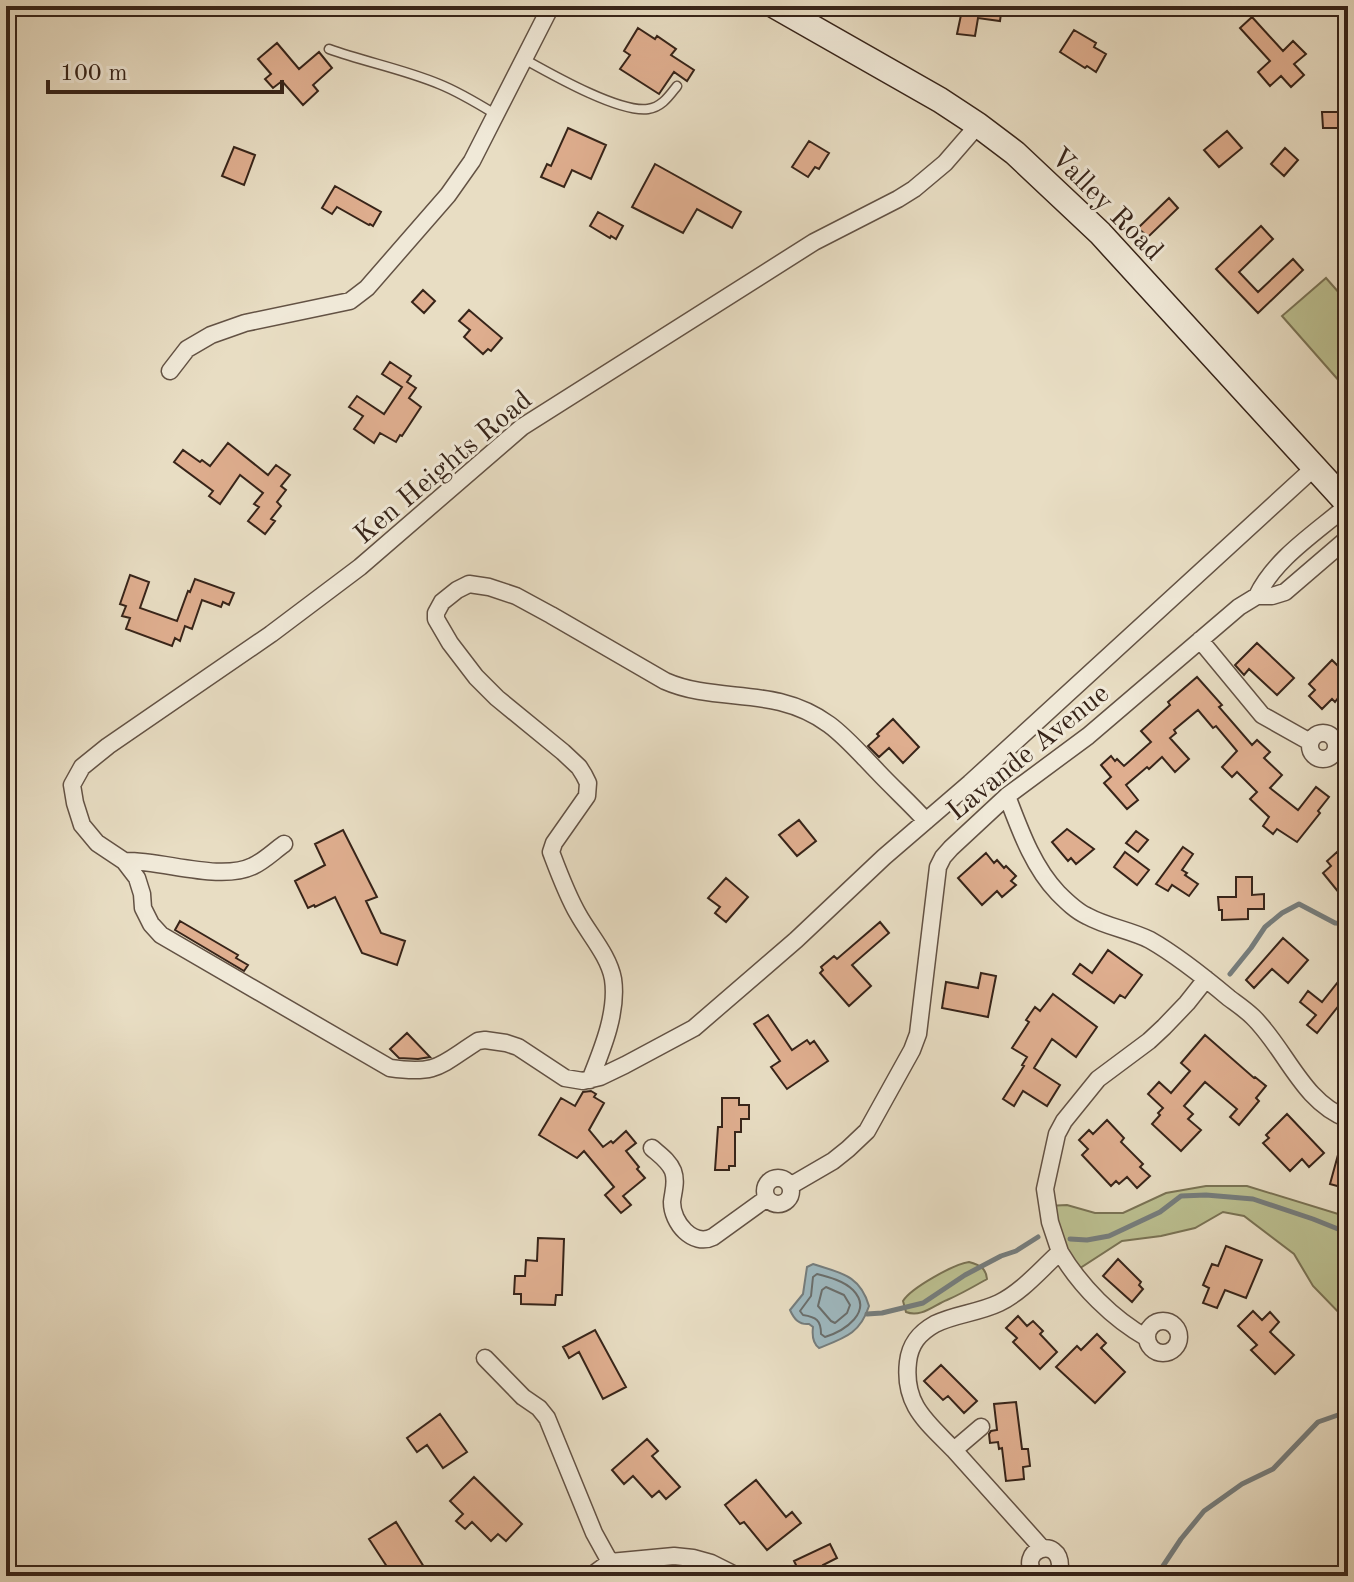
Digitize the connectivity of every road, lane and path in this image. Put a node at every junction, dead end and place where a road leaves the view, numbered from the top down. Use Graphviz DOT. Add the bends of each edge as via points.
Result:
graph roads {
  1 [pos="551,6"];
  2 [pos="775,6"];
  3 [pos="329,49"];
  4 [pos="524,59"];
  5 [pos="677,86"];
  6 [pos="496,114"];
  7 [pos="978,125"];
  8 [pos="170,371"];
  9 [pos="1315,467"];
  10 [pos="1348,505"];
  11 [pos="1348,538"];
  12 [pos="1305,542"];
  13 [pos="1328,555"];
  14 [pos="1257,596"];
  15 [pos="1200,640"];
  16 [pos="1310,742"];
  17 [pos="1007,796"];
  18 [pos="926,821"];
  19 [pos="284,844"];
  20 [pos="124,861"];
  21 [pos="1206,979"];
  22 [pos="590,1080"];
  23 [pos="1348,1119"];
  24 [pos="652,1148"];
  25 [pos="1060,1252"];
  26 [pos="1147,1338"];
  27 [pos="485,1358"];
  28 [pos="981,1427"];
  29 [pos="954,1450"];
  30 [pos="1042,1548"];
  31 [pos="610,1562"];
  32 [pos="591,1576"];
  33 [pos="737,1576"];
  34 [pos="1036,1576"];
  35 [pos="1054,1576"];
  1 -- 4 [label="street"];
  2 -- 7 [label="street, Valley Road"];
  3 -- 6 [label="lane" via="436,83"];
  4 -- 5 [label="lane" via="577,88 636,109 659,105"];
  4 -- 6 [label="street"];
  6 -- 8 [label="street" via="458,182 359,295 220,331 187,349"];
  7 -- 9 [label="street, Valley Road" via="1075,208"];
  7 -- 20 [label="street, Ken Heights Road" via="914,189 802,249 522,427 360,567 93,757 72,785 78,815 89,835"];
  9 -- 10 [label="street, Valley Road"];
  9 -- 18 [label="street"];
  10 -- 12 [label="street, Lavande Avenue"];
  11 -- 13 [label="street, Lavande Avenue"];
  12 -- 13 [label="street"];
  12 -- 14 [label="street, Lavande Avenue" via="1269,575"];
  13 -- 14 [label="street, Lavande Avenue" via="1285,592"];
  14 -- 15 [label="street, Lavande Avenue"];
  15 -- 16 [label="street" via="1262,715"];
  15 -- 17 [label="street, Lavande Avenue" via="1088,736"];
  17 -- 21 [label="street" via="1037,865 1071,905 1089,918 1151,941"];
  17 -- 24 [label="street, Lavande Avenue" via="938,867 918,1034 859,1139 790,1186 790,1197 782,1204 767,1198 708,1240 686,1231 675,1214 673,1170"];
  18 -- 22 [label="street" via="702,1023"];
  18 -- 22 [label="street" via="843,735 816,715 781,702 680,688 516,596 476,584 451,594 436,619 457,654 497,698 579,767 588,783 585,801 551,852 613,980 610,1017"];
  19 -- 20 [label="street" via="253,866 230,872"];
  20 -- 22 [label="street" via="137,878 151,924 161,935 390,1068 437,1069 485,1040 518,1047 565,1078"];
  21 -- 23 [label="street" via="1253,1017 1313,1096"];
  21 -- 25 [label="street" via="1157,1034 1098,1079 1057,1134 1045,1189"];
  25 -- 26 [label="street" via="1099,1299"];
  25 -- 29 [label="street" via="1007,1298 941,1321 914,1341 907,1379 911,1398"];
  27 -- 31 [label="street" via="547,1418"];
  28 -- 29 [label="street"];
  29 -- 30 [label="street"];
  30 -- 34 [label="street" via="1030,1562"];
  30 -- 35 [label="street" via="1059,1557"];
  31 -- 32 [label="street"];
  31 -- 33 [label="street" via="693,1558"];
}
